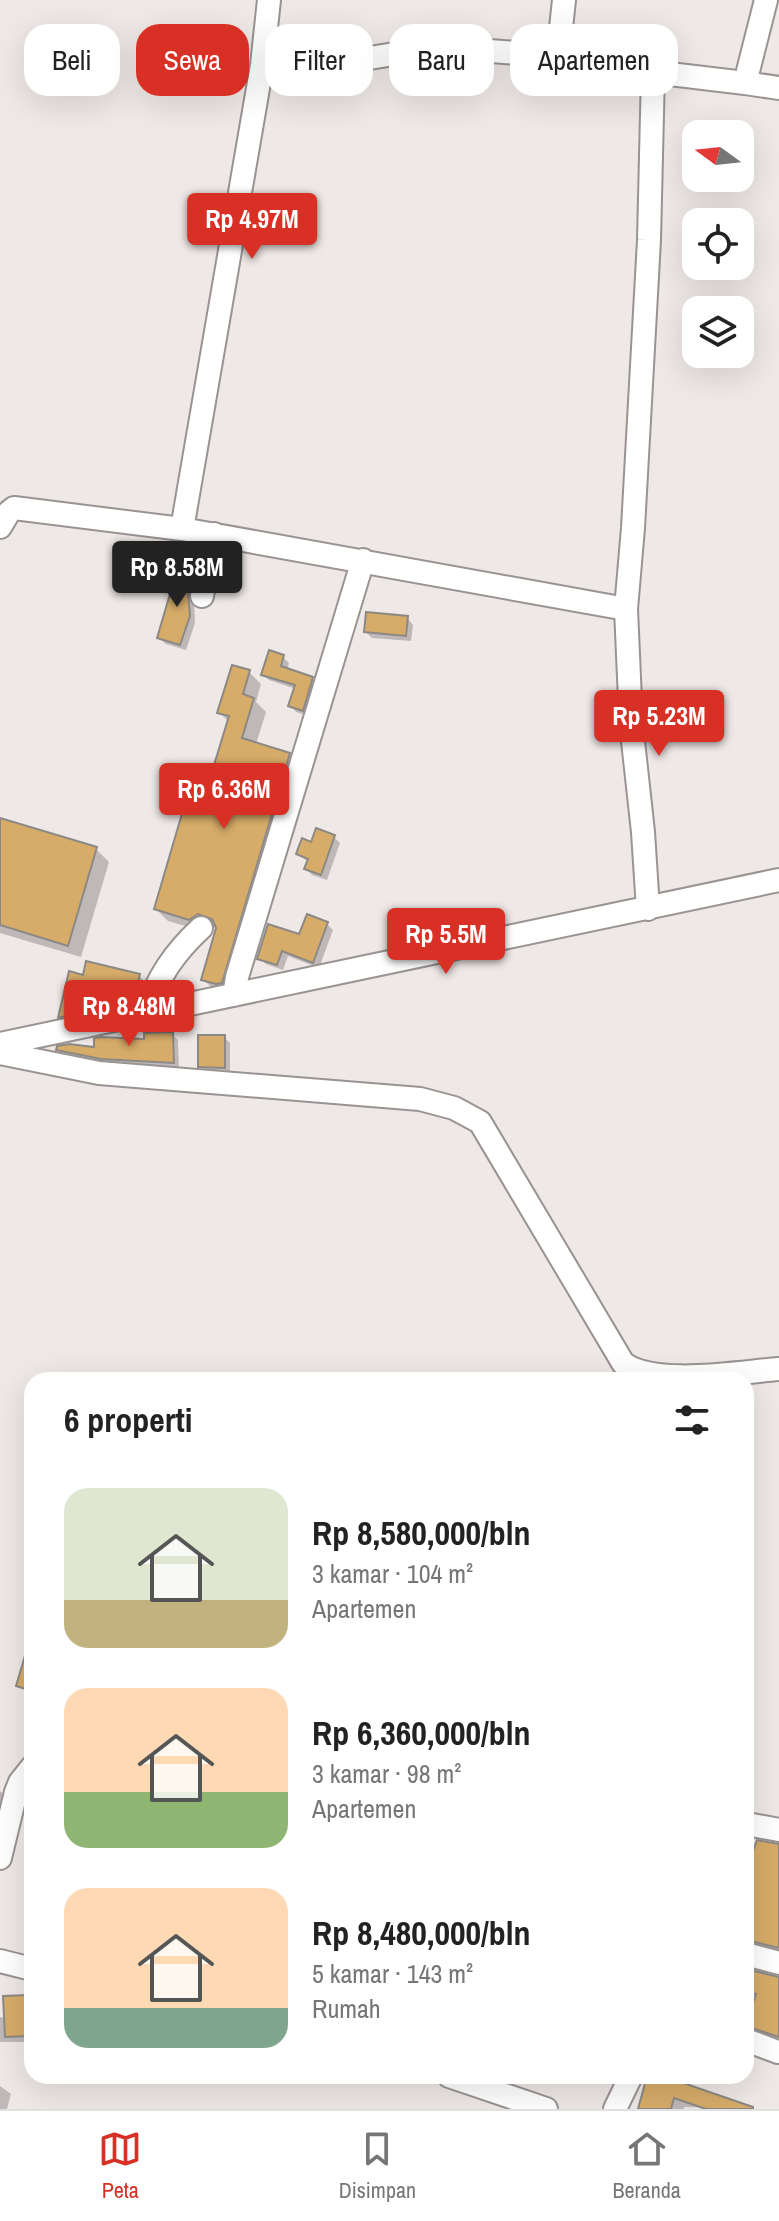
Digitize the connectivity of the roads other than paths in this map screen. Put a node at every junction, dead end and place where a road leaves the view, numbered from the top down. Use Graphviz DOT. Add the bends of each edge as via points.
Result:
graph roads {
  1 [pos="269,0"];
  2 [pos="564,0"];
  3 [pos="766,0"];
  4 [pos="561,24"];
  5 [pos="510,52"];
  6 [pos="262,65"];
  7 [pos="678,75"];
  8 [pos="745,83"];
  9 [pos="779,88"];
  10 [pos="653,96"];
  11 [pos="0,527"];
  12 [pos="182,529"];
  13 [pos="214,534"];
  14 [pos="363,560"];
  15 [pos="202,596"];
  16 [pos="626,609"];
  17 [pos="779,880"];
  18 [pos="648,909"];
  19 [pos="201,928"];
  20 [pos="234,995"];
  21 [pos="146,1013"];
  22 [pos="0,1044"];
  23 [pos="0,1053"];
  24 [pos="779,1369"];
  25 [pos="630,1372"];
  26 [pos="733,1372"];
  27 [pos="24,1777"];
  28 [pos="754,1827"];
  29 [pos="779,1830"];
  30 [pos="0,1858"];
  31 [pos="754,1956"];
  32 [pos="0,1961"];
  33 [pos="779,1963"];
  34 [pos="24,1967"];
  35 [pos="754,2043"];
  36 [pos="778,2052"];
  37 [pos="473,2084"];
  38 [pos="627,2084"];
  39 [pos="546,2109"];
  40 [pos="615,2109"];
  1 -- 6 [label="street"];
  2 -- 4 [label="street"];
  3 -- 8 [label="street"];
  5 -- 6 [label="street" via="437,47 327,65"];
  6 -- 12 [label="street"];
  7 -- 8 [label="street"];
  8 -- 9 [label="street"];
  10 -- 16 [label="street" via="650,225"];
  11 -- 12 [label="street" via="17,508"];
  12 -- 13 [label="street"];
  13 -- 14 [label="street"];
  13 -- 15 [label="street"];
  14 -- 16 [label="street"];
  14 -- 20 [label="street"];
  16 -- 18 [label="street"];
  17 -- 18 [label="street"];
  18 -- 20 [label="street"];
  19 -- 21 [label="street" via="165,967"];
  20 -- 21 [label="street"];
  21 -- 22 [label="street"];
  23 -- 25 [label="street" via="99,1073 420,1099 468,1113 493,1142"];
  24 -- 26 [label="street"];
  27 -- 30 [label="street"];
  28 -- 29 [label="street"];
  31 -- 33 [label="street"];
  32 -- 34 [label="street"];
  35 -- 36 [label="street"];
  37 -- 39 [label="street"];
  38 -- 40 [label="street"];
}
